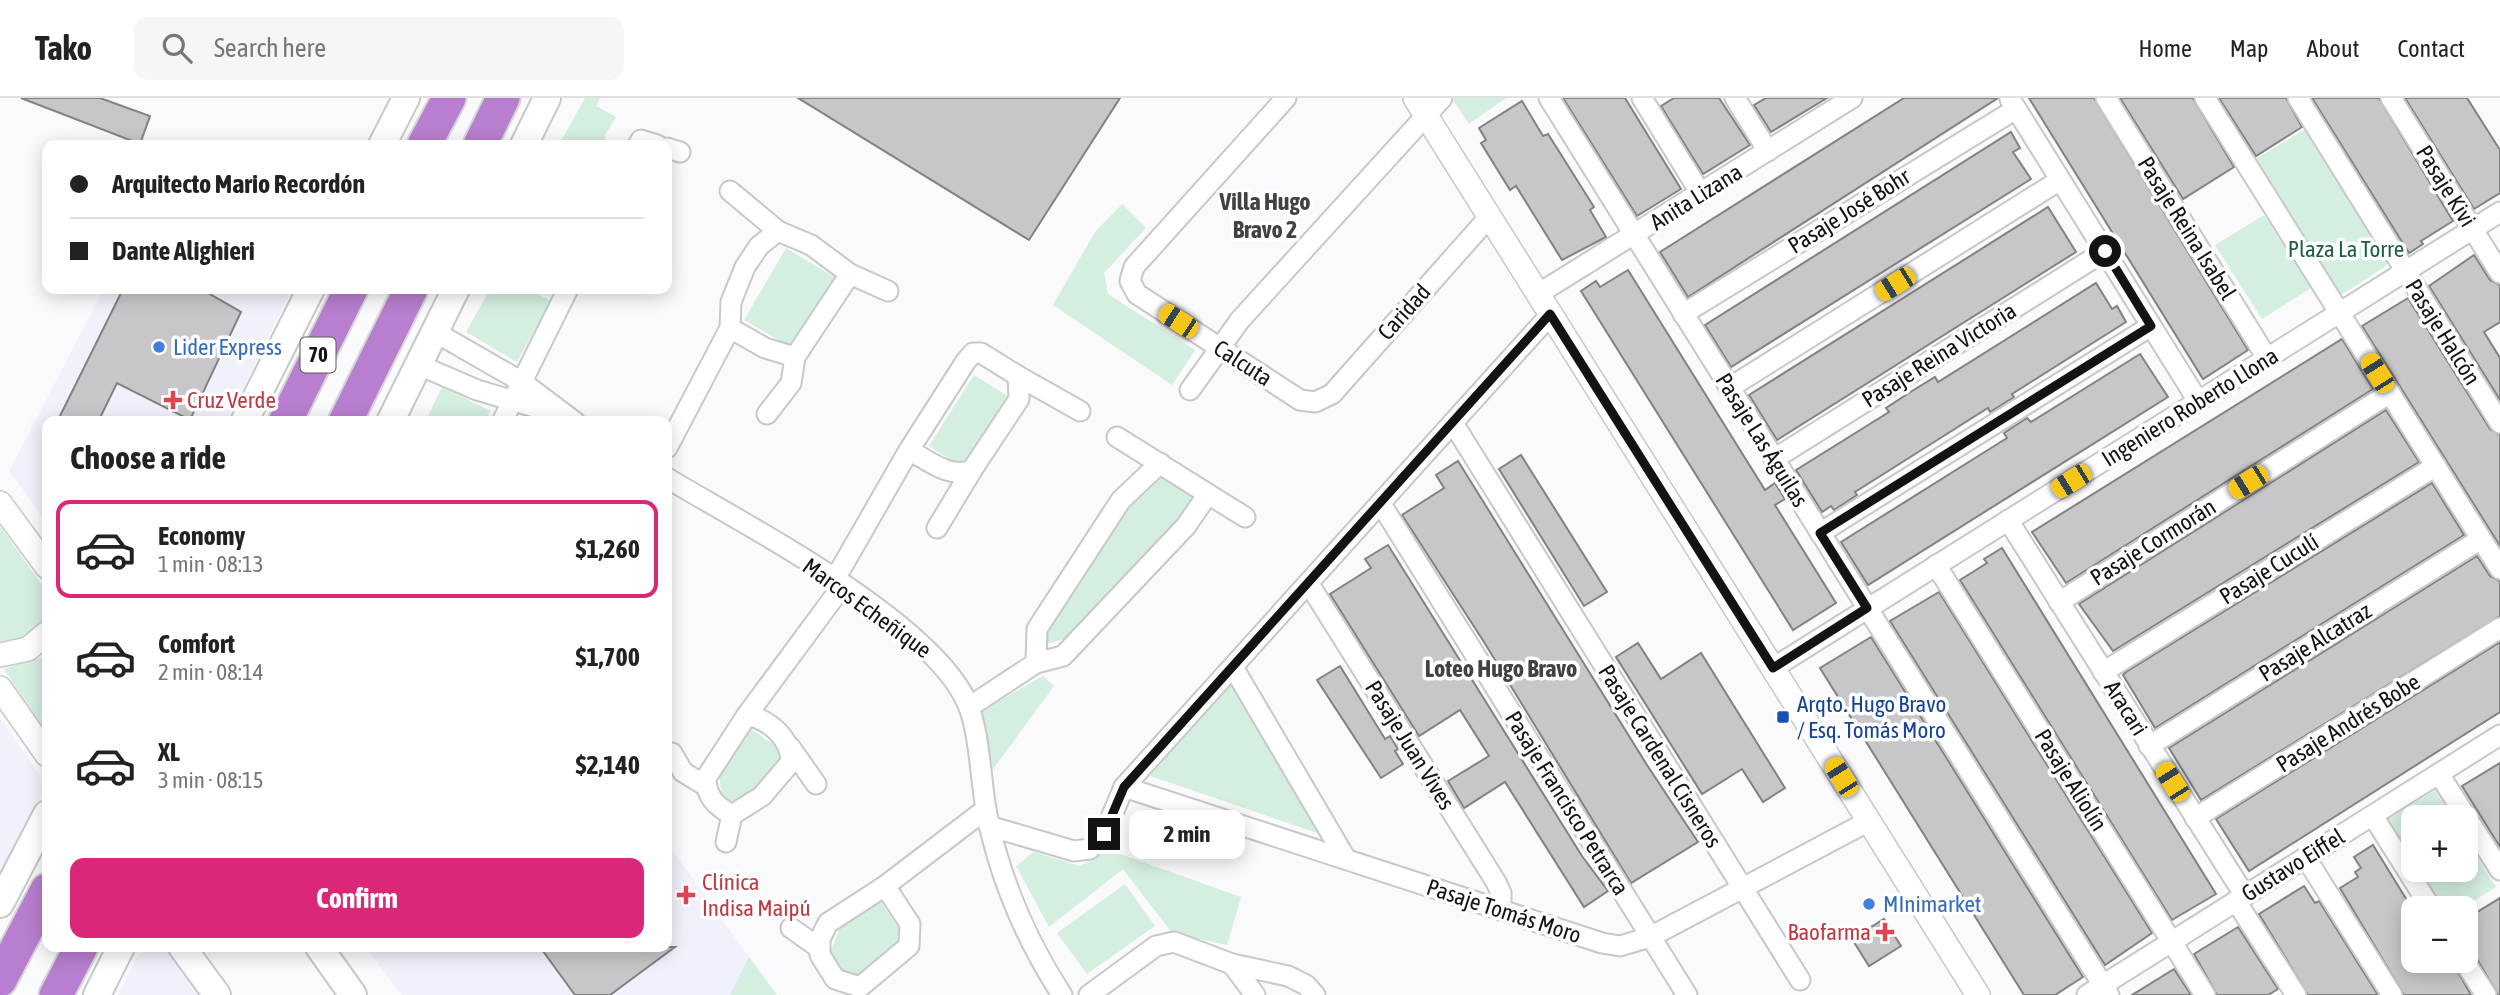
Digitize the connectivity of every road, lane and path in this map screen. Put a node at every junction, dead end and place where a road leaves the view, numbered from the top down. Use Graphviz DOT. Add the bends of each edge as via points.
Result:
graph roads {
  1 [pos="406,98"];
  2 [pos="449,98"];
  3 [pos="547,98"];
  4 [pos="1286,98"];
  5 [pos="1442,98"];
  6 [pos="1549,98"];
  7 [pos="1642,98"];
  8 [pos="1735,98"];
  9 [pos="1853,98"];
  10 [pos="2106,98"];
  11 [pos="2205,98"];
  12 [pos="2298,98"];
  13 [pos="2391,98"];
  14 [pos="1832,103"];
  15 [pos="2012,103"];
  16 [pos="1421,107"];
  17 [pos="385,140"];
  18 [pos="427,140"];
  19 [pos="526,140"];
  20 [pos="1768,151"];
  21 [pos="2060,180"];
  22 [pos="730,191"];
  23 [pos="1700,194"];
  24 [pos="2500,212"];
  25 [pos="1490,216"];
  26 [pos="2473,229"];
  27 [pos="778,231"];
  28 [pos="1634,235"];
  29 [pos="2105,251"];
  30 [pos="2405,271"];
  31 [pos="2500,273"];
  32 [pos="850,274"];
  33 [pos="888,291"];
  34 [pos="308,294"];
  35 [pos="349,294"];
  36 [pos="409,294"];
  37 [pos="454,294"];
  38 [pos="566,294"];
  39 [pos="1544,304"];
  40 [pos="2340,313"];
  41 [pos="1683,314"];
  42 [pos="2151,326"];
  43 [pos="730,328"];
  44 [pos="435,332"];
  45 [pos="1219,347"];
  46 [pos="795,357"];
  47 [pos="2267,358"];
  48 [pos="419,365"];
  49 [pos="1018,376"];
  50 [pos="523,382"];
  51 [pos="1730,388"];
  52 [pos="1190,390"];
  53 [pos="2390,393"];
  54 [pos="512,400"];
  55 [pos="2198,401"];
  56 [pos="1315,402"];
  57 [pos="1080,411"];
  58 [pos="766,414"];
  59 [pos="247,416"];
  60 [pos="288,416"];
  61 [pos="348,416"];
  62 [pos="393,416"];
  63 [pos="505,416"];
  64 [pos="560,416"];
  65 [pos="567,416"];
  66 [pos="1454,423"];
  67 [pos="2500,423"];
  68 [pos="1117,436"];
  69 [pos="672,438"];
  70 [pos="909,450"];
  71 [pos="1774,459"];
  72 [pos="1160,463"];
  73 [pos="2435,466"];
  74 [pos="972,470"];
  75 [pos="672,481"];
  76 [pos="1208,494"];
  77 [pos="0,503"];
  78 [pos="1381,504"];
  79 [pos="1245,517"];
  80 [pos="2008,520"];
  81 [pos="937,528"];
  82 [pos="1820,533"];
  83 [pos="2482,539"];
  84 [pos="42,560"];
  85 [pos="1936,565"];
  86 [pos="2500,569"];
  87 [pos="839,582"];
  88 [pos="1308,584"];
  89 [pos="2059,602"];
  90 [pos="1867,608"];
  91 [pos="2500,628"];
  92 [pos="42,637"];
  93 [pos="0,655"];
  94 [pos="1036,663"];
  95 [pos="1233,667"];
  96 [pos="1773,668"];
  97 [pos="2103,672"];
  98 [pos="0,688"];
  99 [pos="969,707"];
  100 [pos="747,715"];
  101 [pos="2500,736"];
  102 [pos="2149,746"];
  103 [pos="790,747"];
  104 [pos="42,748"];
  105 [pos="672,755"];
  106 [pos="2439,774"];
  107 [pos="816,784"];
  108 [pos="706,786"];
  109 [pos="1124,787"];
  110 [pos="732,815"];
  111 [pos="2373,816"];
  112 [pos="988,818"];
  113 [pos="2195,818"];
  114 [pos="1869,821"];
  115 [pos="42,824"];
  116 [pos="1104,834"];
  117 [pos="726,842"];
  118 [pos="1090,849"];
  119 [pos="2306,858"];
  120 [pos="1346,859"];
  121 [pos="2500,870"];
  122 [pos="885,886"];
  123 [pos="1742,887"];
  124 [pos="2423,896"];
  125 [pos="2241,898"];
  126 [pos="42,900"];
  127 [pos="0,904"];
  128 [pos="1501,910"];
  129 [pos="791,928"];
  130 [pos="1650,937"];
  131 [pos="2172,942"];
  132 [pos="818,948"];
  133 [pos="78,952"];
  134 [pos="118,952"];
  135 [pos="186,952"];
  136 [pos="323,952"];
  137 [pos="1232,964"];
  138 [pos="2472,973"];
  139 [pos="0,980"];
  140 [pos="1800,980"];
  141 [pos="851,991"];
  142 [pos="2099,992"];
  143 [pos="57,995"];
  144 [pos="97,995"];
  145 [pos="217,995"];
  146 [pos="353,995"];
  147 [pos="1062,995"];
  148 [pos="1089,995"];
  149 [pos="1255,995"];
  150 [pos="1315,995"];
  151 [pos="1687,995"];
  152 [pos="1978,995"];
  153 [pos="2205,995"];
  154 [pos="2296,995"];
  155 [pos="2392,995"];
  156 [pos="2486,995"];
  1 -- 17 [label="main road"];
  2 -- 18 [label="highway"];
  3 -- 19 [label="main road"];
  4 -- 45 [label="street, Calcuta" via="1135,267 1130,281 1137,294"];
  5 -- 16 [label="street"];
  6 -- 28 [label="street, Pasaje Las Águilas"];
  7 -- 23 [label="street"];
  8 -- 20 [label="street"];
  9 -- 14 [label="street, Anita Lizana"];
  10 -- 47 [label="street, Pasaje Reina Isabel"];
  11 -- 40 [label="street"];
  12 -- 30 [label="street, Pasaje Halcón"];
  13 -- 26 [label="street, Pasaje Kivi"];
  14 -- 20 [label="street, Anita Lizana"];
  15 -- 21 [label="street"];
  15 -- 41 [label="street, Pasaje José Bohr"];
  16 -- 25 [label="street"];
  16 -- 45 [label="street"];
  20 -- 23 [label="street, Anita Lizana"];
  21 -- 29 [label="street"];
  21 -- 51 [label="street"];
  22 -- 27 [label="street"];
  23 -- 28 [label="street, Anita Lizana"];
  24 -- 26 [label="street, Ingeniero Roberto Llona"];
  25 -- 39 [label="street"];
  25 -- 56 [label="street, Caridad" via="1332,394"];
  26 -- 30 [label="street, Ingeniero Roberto Llona"];
  26 -- 31 [label="street, Pasaje Kivi"];
  27 -- 32 [label="street" via="811,245"];
  27 -- 43 [label="street" via="759,246 745,267 731,302"];
  28 -- 39 [label="street, Anita Lizana"];
  28 -- 41 [label="street, Pasaje Las Águilas"];
  29 -- 42 [label="street"];
  29 -- 71 [label="street, Pasaje Reina Victoria"];
  30 -- 40 [label="street, Ingeniero Roberto Llona"];
  30 -- 67 [label="street, Pasaje Halcón"];
  32 -- 33 [label="street"];
  32 -- 46 [label="street"];
  34 -- 59 [label="main road"];
  35 -- 60 [label="highway, 70"];
  36 -- 61 [label="highway, 70"];
  37 -- 44 [label="main road"];
  38 -- 50 [label="street"];
  39 -- 66 [label="street, Anita Lizana"];
  39 -- 96 [label="street"];
  40 -- 47 [label="street, Ingeniero Roberto Llona"];
  40 -- 53 [label="street"];
  41 -- 51 [label="street, Pasaje Las Águilas"];
  42 -- 55 [label="street"];
  42 -- 82 [label="street"];
  43 -- 46 [label="street" via="765,348"];
  43 -- 69 [label="street"];
  44 -- 48 [label="main road"];
  44 -- 50 [label="street"];
  45 -- 52 [label="street"];
  45 -- 56 [label="street, Calcuta" via="1300,400"];
  46 -- 58 [label="street" via="791,383"];
  47 -- 55 [label="street, Ingeniero Roberto Llona"];
  48 -- 54 [label="street"];
  48 -- 62 [label="main road"];
  49 -- 57 [label="street"];
  49 -- 70 [label="street" via="981,353 973,353"];
  49 -- 74 [label="street" via="1019,399"];
  50 -- 54 [label="street"];
  50 -- 65 [label="street"];
  51 -- 71 [label="street, Pasaje Las Águilas"];
  53 -- 73 [label="street"];
  53 -- 89 [label="street, Pasaje Cormorán"];
  54 -- 63 [label="street"];
  54 -- 64 [label="street"];
  55 -- 80 [label="street, Ingeniero Roberto Llona"];
  66 -- 78 [label="street, Anita Lizana"];
  66 -- 123 [label="street, Pasaje Cardenal Cisneros"];
  68 -- 72 [label="street"];
  70 -- 74 [label="street" via="952,473"];
  70 -- 87 [label="street"];
  71 -- 82 [label="street, Pasaje Las Águilas"];
  72 -- 76 [label="street"];
  72 -- 94 [label="street" via="1121,500 1037,629"];
  73 -- 83 [label="street"];
  73 -- 97 [label="street, Pasaje Cuculí"];
  74 -- 81 [label="street"];
  75 -- 87 [label="street, Marcos Echeñique"];
  76 -- 79 [label="street"];
  76 -- 94 [label="street" via="1186,526 1063,656"];
  77 -- 84 [label="street"];
  78 -- 88 [label="street, Anita Lizana"];
  78 -- 130 [label="street, Pasaje Francisco Petrarca"];
  80 -- 85 [label="street, Ingeniero Roberto Llona"];
  80 -- 89 [label="street, Aracari"];
  82 -- 90 [label="street, Pasaje Las Águilas"];
  83 -- 86 [label="street"];
  83 -- 102 [label="street, Pasaje Alcatraz"];
  85 -- 90 [label="street, Ingeniero Roberto Llona"];
  85 -- 131 [label="street, Pasaje Aliolín"];
  87 -- 99 [label="street, Marcos Echeñique" via="929,651"];
  87 -- 100 [label="street"];
  88 -- 95 [label="street, Anita Lizana"];
  88 -- 128 [label="street, Pasaje Juan Vives" via="1496,882"];
  89 -- 97 [label="street, Aracari"];
  90 -- 96 [label="street, Ingeniero Roberto Llona"];
  90 -- 142 [label="street, Pasaje Las Águilas"];
  91 -- 113 [label="street, Pasaje Andrés Bobe"];
  92 -- 93 [label="street" via="27,649"];
  94 -- 99 [label="street"];
  95 -- 109 [label="street, Anita Lizana"];
  95 -- 120 [label="street"];
  96 -- 114 [label="street"];
  97 -- 102 [label="street, Aracari"];
  98 -- 104 [label="street"];
  99 -- 112 [label="street, Marcos Echeñique"];
  100 -- 103 [label="street" via="780,734"];
  100 -- 108 [label="street" via="710,771"];
  101 -- 106 [label="street, Gustavo Eiffel"];
  102 -- 113 [label="street, Aracari"];
  103 -- 107 [label="street"];
  103 -- 110 [label="street" via="789,768 762,796"];
  105 -- 108 [label="street" via="683,772"];
  106 -- 111 [label="street, Gustavo Eiffel"];
  106 -- 121 [label="street"];
  108 -- 110 [label="street" via="714,803"];
  109 -- 116 [label="street, Anita Lizana"];
  109 -- 120 [label="street, Pasaje Tomás Moro"];
  110 -- 117 [label="street"];
  111 -- 119 [label="street, Gustavo Eiffel"];
  111 -- 124 [label="street"];
  112 -- 118 [label="street" via="1074,851"];
  112 -- 122 [label="street"];
  112 -- 147 [label="street, Marcos Echeñique" via="1018,915"];
  113 -- 125 [label="street, Aracari"];
  114 -- 123 [label="street, Pasaje Tomás Moro"];
  114 -- 152 [label="street"];
  115 -- 127 [label="main road"];
  119 -- 125 [label="street, Gustavo Eiffel"];
  119 -- 155 [label="street"];
  120 -- 128 [label="street, Pasaje Tomás Moro"];
  122 -- 132 [label="street" via="828,923"];
  122 -- 141 [label="street" via="910,924 909,946"];
  123 -- 130 [label="street, Pasaje Tomás Moro"];
  123 -- 140 [label="street, Pasaje Cardenal Cisneros"];
  125 -- 131 [label="street, Gustavo Eiffel"];
  125 -- 154 [label="street, Aracari"];
  126 -- 139 [label="highway"];
  128 -- 130 [label="street, Pasaje Tomás Moro" via="1613,945"];
  129 -- 132 [label="street"];
  130 -- 151 [label="street, Pasaje Francisco Petrarca"];
  131 -- 142 [label="street, Gustavo Eiffel"];
  131 -- 153 [label="street, Pasaje Aliolín"];
  132 -- 141 [label="street" via="828,972"];
  133 -- 143 [label="highway"];
  134 -- 144 [label="main road"];
  135 -- 145 [label="main road"];
  136 -- 146 [label="main road"];
  137 -- 148 [label="street" via="1191,947 1164,943"];
  137 -- 149 [label="street"];
  137 -- 150 [label="street" via="1288,976"];
  138 -- 156 [label="street"];
}
